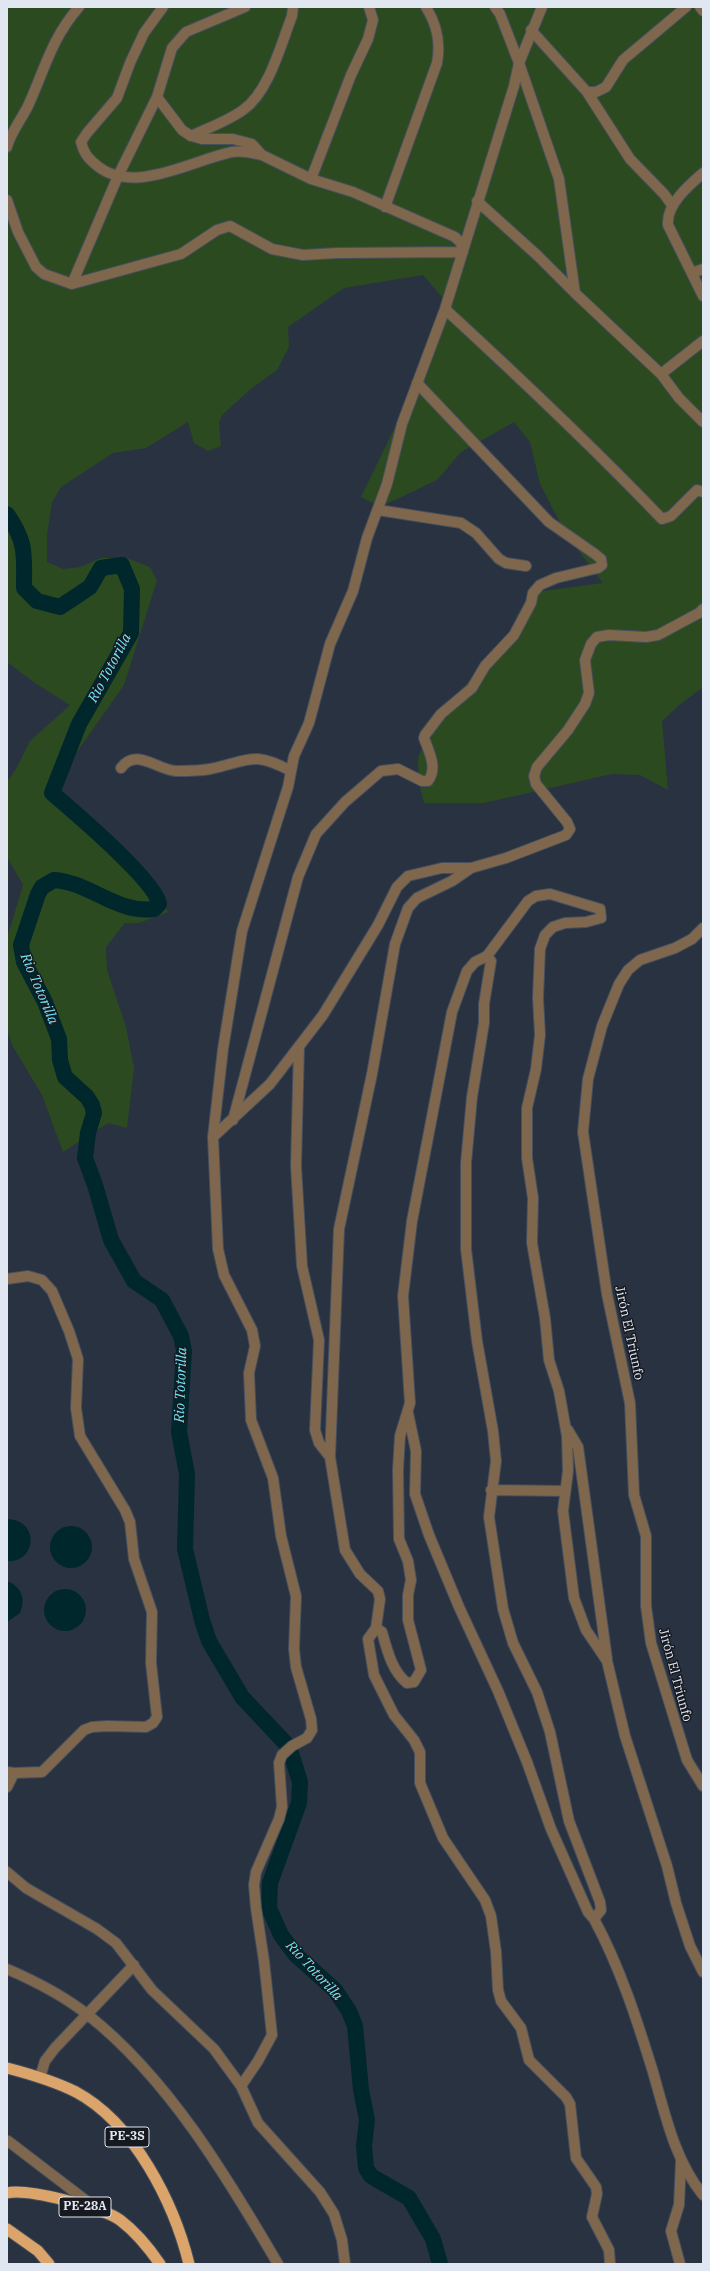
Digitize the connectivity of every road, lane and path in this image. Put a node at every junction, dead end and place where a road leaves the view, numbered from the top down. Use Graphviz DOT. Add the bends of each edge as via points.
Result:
graph roads {
  1 [pos="79,7"];
  2 [pos="163,7"];
  3 [pos="245,7"];
  4 [pos="294,7"];
  5 [pos="369,7"];
  6 [pos="426,7"];
  7 [pos="495,7"];
  8 [pos="542,7"];
  9 [pos="686,7"];
  10 [pos="700,7"];
  11 [pos="703,11"];
  12 [pos="531,30"];
  13 [pos="519,63"];
  14 [pos="587,92"];
  15 [pos="157,97"];
  16 [pos="191,136"];
  17 [pos="7,147"];
  18 [pos="262,154"];
  19 [pos="703,173"];
  20 [pos="118,176"];
  21 [pos="311,179"];
  22 [pos="7,200"];
  23 [pos="477,201"];
  24 [pos="672,205"];
  25 [pos="385,207"];
  26 [pos="463,252"];
  27 [pos="703,269"];
  28 [pos="692,273"];
  29 [pos="72,284"];
  30 [pos="574,293"];
  31 [pos="703,296"];
  32 [pos="445,309"];
  33 [pos="703,341"];
  34 [pos="661,374"];
  35 [pos="417,383"];
  36 [pos="703,422"];
  37 [pos="703,492"];
  38 [pos="378,510"];
  39 [pos="526,566"];
  40 [pos="703,609"];
  41 [pos="121,768"];
  42 [pos="291,771"];
  43 [pos="471,868"];
  44 [pos="703,928"];
  45 [pos="488,956"];
  46 [pos="299,1046"];
  47 [pos="233,1120"];
  48 [pos="213,1137"];
  49 [pos="7,1279"];
  50 [pos="408,1413"];
  51 [pos="565,1423"];
  52 [pos="330,1457"];
  53 [pos="491,1490"];
  54 [pos="565,1491"];
  55 [pos="376,1628"];
  56 [pos="607,1661"];
  57 [pos="10,1772"];
  58 [pos="703,1786"];
  59 [pos="7,1787"];
  60 [pos="7,1872"];
  61 [pos="594,1919"];
  62 [pos="134,1966"];
  63 [pos="7,1969"];
  64 [pos="703,1972"];
  65 [pos="88,2015"];
  66 [pos="7,2068"];
  67 [pos="40,2076"];
  68 [pos="241,2086"];
  69 [pos="8,2142"];
  70 [pos="681,2160"];
  71 [pos="7,2193"];
  72 [pos="703,2195"];
  73 [pos="99,2210"];
  74 [pos="7,2229"];
  75 [pos="150,2251"];
  76 [pos="49,2264"];
  77 [pos="152,2264"];
  78 [pos="160,2264"];
  79 [pos="189,2264"];
  80 [pos="278,2264"];
  81 [pos="345,2264"];
  82 [pos="610,2264"];
  83 [pos="680,2264"];
  1 -- 17 [label="street" via="50,49 28,105"];
  2 -- 20 [label="street" via="144,33 117,98 81,142 84,154 88,158 102,170"];
  3 -- 15 [label="street" via="186,32 179,38 172,48"];
  4 -- 16 [label="street" via="266,83 252,103 243,111"];
  5 -- 21 [label="street" via="373,20 368,39 351,75"];
  6 -- 25 [label="street" via="438,32 440,48 437,63"];
  7 -- 13 [label="street"];
  8 -- 12 [label="street"];
  9 -- 14 [label="street" via="623,60 606,87 596,92"];
  10 -- 11 [label="street"];
  12 -- 13 [label="street"];
  12 -- 14 [label="street"];
  13 -- 23 [label="street"];
  13 -- 30 [label="street" via="559,179"];
  14 -- 24 [label="street" via="630,159"];
  15 -- 16 [label="street" via="182,130"];
  15 -- 20 [label="street"];
  16 -- 18 [label="street" via="202,139 232,139 252,144"];
  18 -- 20 [label="street" via="234,151 175,170 143,177"];
  18 -- 21 [label="street"];
  19 -- 24 [label="street"];
  20 -- 29 [label="street"];
  21 -- 25 [label="street" via="353,192"];
  22 -- 29 [label="street" via="18,232 36,267 44,274"];
  23 -- 26 [label="street"];
  23 -- 30 [label="street" via="538,256"];
  24 -- 28 [label="street" via="667,216 668,226"];
  25 -- 26 [label="street" via="455,238"];
  26 -- 29 [label="street" via="303,255 272,249 230,226 217,230 181,254"];
  26 -- 32 [label="street"];
  27 -- 28 [label="street"];
  28 -- 31 [label="street"];
  30 -- 34 [label="street"];
  32 -- 35 [label="street"];
  32 -- 37 [label="street" via="528,386 662,519 671,516 697,490"];
  33 -- 34 [label="street"];
  34 -- 36 [label="street" via="679,398"];
  35 -- 38 [label="street" via="402,424"];
  35 -- 47 [label="street" via="549,522 595,554 601,559 602,565 556,578 540,585 533,593 531,603 514,635 489,661 472,688 441,714 425,735 433,765 432,776 428,781 422,781 398,769 380,771 345,802 316,834 298,877"];
  38 -- 39 [label="street" via="461,523 476,533 499,559 506,563"];
  38 -- 42 [label="street" via="367,538 354,591 330,644 309,723 294,756"];
  40 -- 43 [label="street" via="658,635 602,635 591,644 585,660 589,693 583,710 537,767 534,776 536,784 570,829 560,838"];
  41 -- 42 [label="street" via="130,760 139,759 175,771 209,770 253,759 274,762"];
  42 -- 48 [label="street" via="242,931 223,1050"];
  43 -- 46 [label="street" via="442,868 408,876 397,887 378,925 323,1015"];
  43 -- 52 [label="street" via="452,882 417,898 408,908 395,944 372,1074 339,1229"];
  44 -- 58 [label="street, Jirón El Triunfo" via="692,939 640,960 628,970 602,1026 588,1079 583,1132 607,1294 629,1396 634,1495 646,1536 646,1606 651,1642 687,1760"];
  45 -- 50 [label="street" via="475,962 467,971 452,1012 412,1221 403,1296 410,1403"];
  45 -- 51 [label="street" via="528,901 536,896 550,894 600,909 601,918 594,921 565,923 554,927 545,935 540,949 540,1035 528,1108 527,1158 533,1198 532,1242 550,1360"];
  45 -- 53 [label="street" via="491,961 472,1097 466,1163 466,1249 477,1341 493,1431 496,1462"];
  46 -- 47 [label="street" via="270,1084"];
  46 -- 52 [label="street" via="296,1166 302,1266 319,1340 315,1430 319,1443"];
  47 -- 48 [label="street"];
  48 -- 68 [label="street" via="218,1249 224,1275 252,1330 255,1346 249,1374 251,1420 273,1478 281,1536 296,1596 296,1667 312,1730 307,1738 282,1755 279,1762 282,1807 256,1872 256,1908 272,2035"];
  49 -- 57 [label="street" via="28,1276 42,1280 52,1291 69,1331 78,1358 76,1408 80,1436 130,1522 134,1559 152,1612 151,1663 158,1717 146,1726 92,1727 84,1730 42,1772"];
  50 -- 55 [label="street" via="400,1436 399,1539 408,1561 411,1580 408,1620 421,1670 414,1682 407,1683 402,1679 388,1654 382,1632"];
  50 -- 61 [label="street" via="416,1452 415,1494 429,1535 498,1691 565,1860 588,1912"];
  51 -- 54 [label="street"];
  51 -- 56 [label="street" via="578,1447"];
  52 -- 55 [label="street" via="345,1550 360,1574 378,1591 380,1599"];
  53 -- 54 [label="street"];
  53 -- 61 [label="street" via="489,1517 503,1609 513,1643 537,1692 550,1732 569,1821 600,1902 601,1910"];
  54 -- 56 [label="street" via="563,1511 574,1598 586,1630"];
  55 -- 82 [label="street" via="368,1639 374,1675 394,1715 420,1752 420,1783 443,1838 485,1900 491,1916 501,2001 521,2028 529,2060 570,2104 576,2158 596,2187 592,2217 609,2250"];
  56 -- 64 [label="street" via="625,1736 667,1866 676,1903 690,1946"];
  57 -- 59 [label="street"];
  60 -- 62 [label="street" via="26,1888 97,1929 116,1943"];
  61 -- 70 [label="street" via="627,1992"];
  62 -- 65 [label="street"];
  62 -- 68 [label="street" via="152,1990 214,2049"];
  63 -- 65 [label="street" via="34,1981"];
  65 -- 67 [label="street" via="55,2048 45,2061"];
  65 -- 80 [label="street" via="135,2060 206,2146 236,2191"];
  66 -- 67 [label="highway, PE-3S"];
  67 -- 79 [label="highway, PE-3S" via="77,2092 104,2113 132,2142 168,2202"];
  68 -- 81 [label="street" via="258,2123 320,2192 334,2214 342,2240"];
  69 -- 73 [label="street"];
  70 -- 72 [label="street"];
  70 -- 83 [label="street" via="679,2205 671,2231"];
  71 -- 73 [label="highway, PE-28A" via="22,2193"];
  73 -- 75 [label="highway, PE-28A" via="120,2220"];
  74 -- 76 [label="highway" via="38,2251"];
  75 -- 77 [label="highway"];
  75 -- 78 [label="highway"];
}
